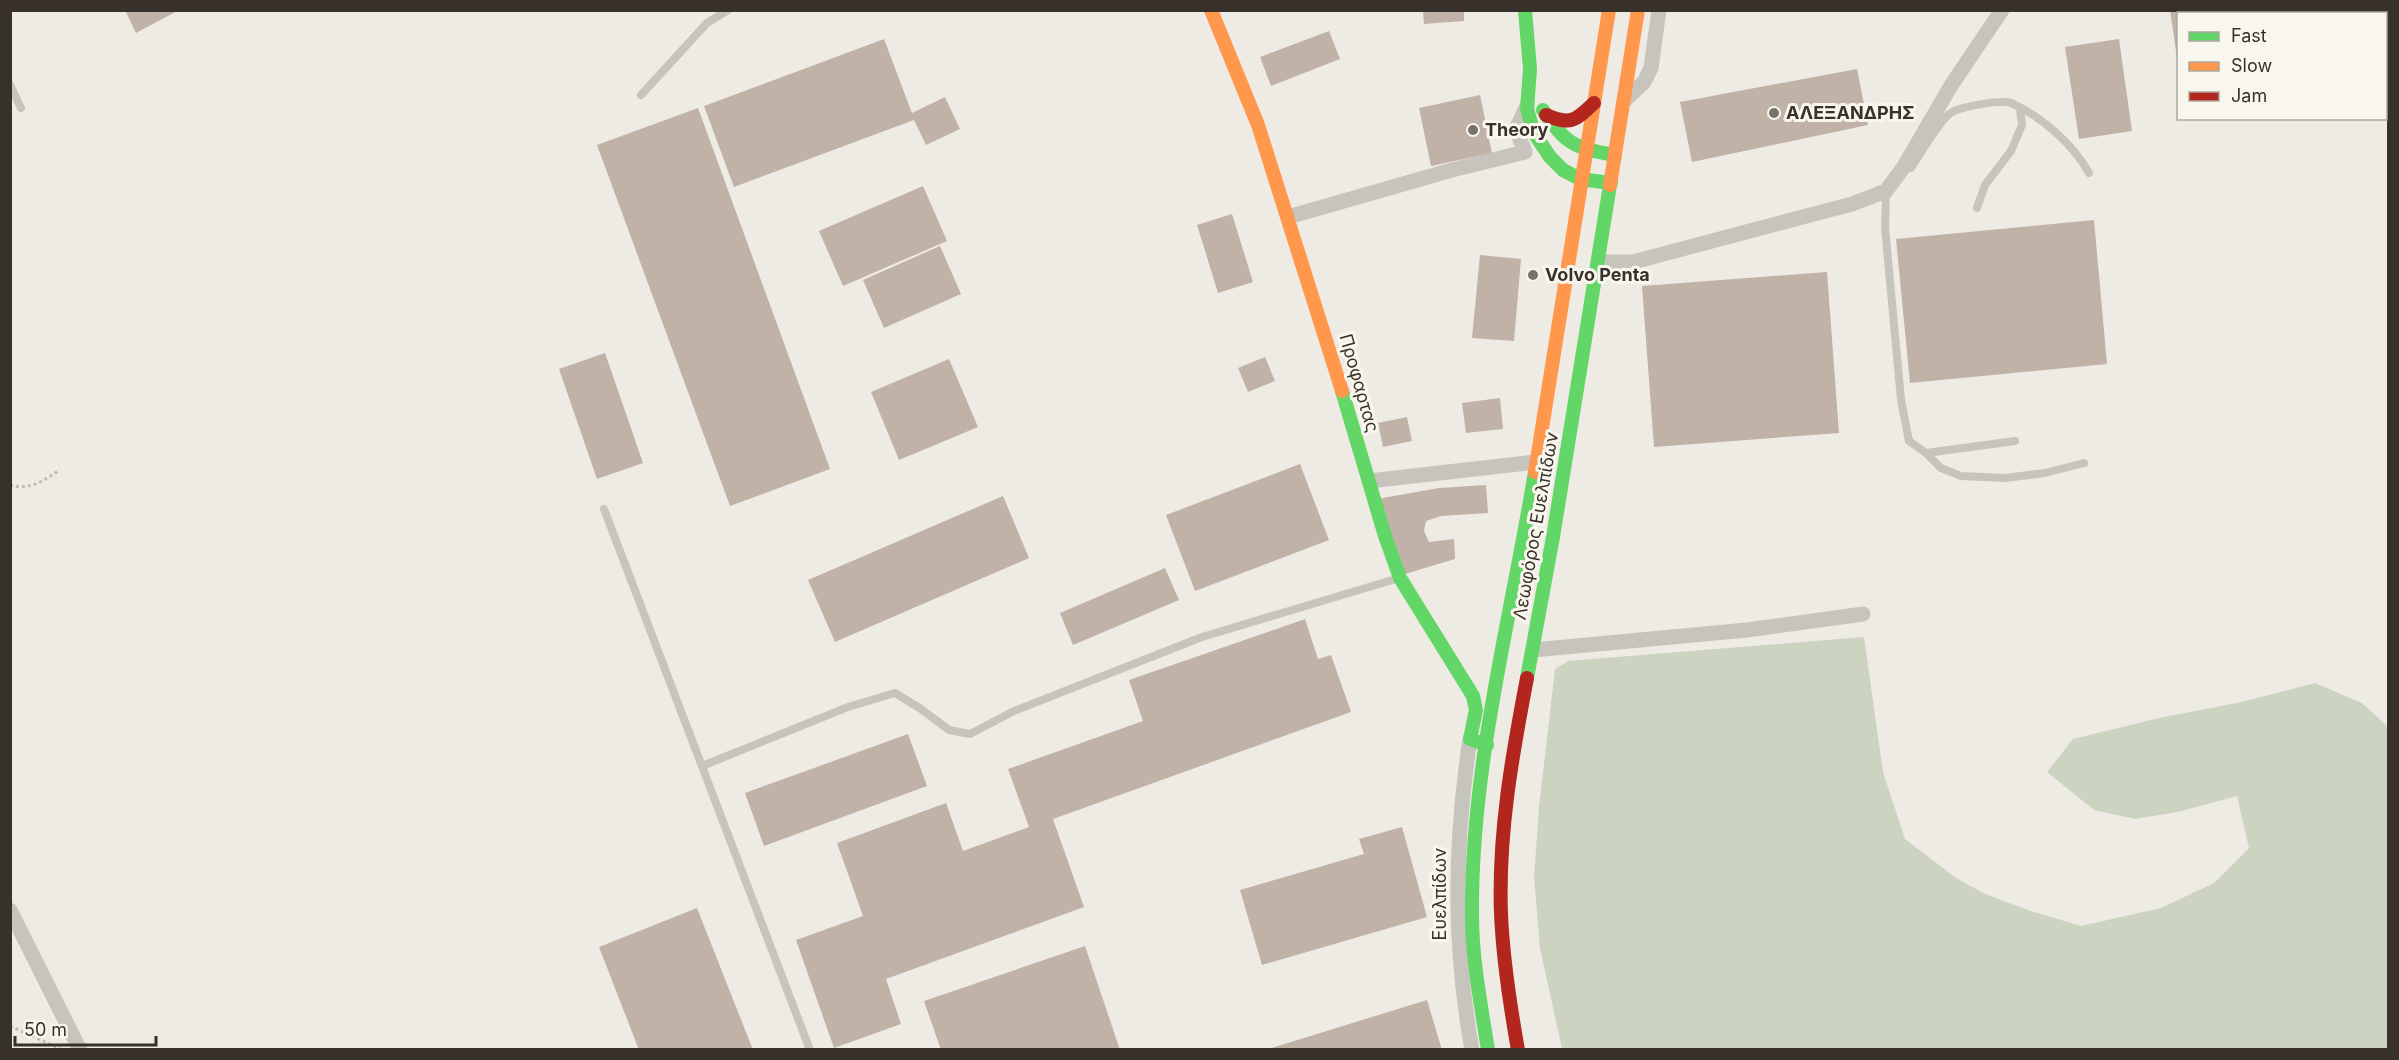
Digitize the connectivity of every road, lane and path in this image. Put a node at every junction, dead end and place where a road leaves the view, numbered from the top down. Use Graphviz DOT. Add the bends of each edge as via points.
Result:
graph roads {
  1 [pos="728,10"];
  2 [pos="1211,10"];
  3 [pos="1525,10"];
  4 [pos="1609,10"];
  5 [pos="1638,10"];
  6 [pos="1659,10"];
  7 [pos="2002,10"];
  8 [pos="10,85"];
  9 [pos="1529,89"];
  10 [pos="641,95"];
  11 [pos="1624,101"];
  12 [pos="1594,103"];
  13 [pos="1527,106"];
  14 [pos="21,108"];
  15 [pos="2020,109"];
  16 [pos="1546,115"];
  17 [pos="1587,151"];
  18 [pos="1615,155"];
  19 [pos="2089,173"];
  20 [pos="1581,180"];
  21 [pos="1611,183"];
  22 [pos="1886,190"];
  23 [pos="1977,208"];
  24 [pos="1288,217"];
  25 [pos="1598,262"];
  26 [pos="2015,441"];
  27 [pos="1926,453"];
  28 [pos="1536,462"];
  29 [pos="2084,463"];
  30 [pos="60,470"];
  31 [pos="1369,482"];
  32 [pos="10,485"];
  33 [pos="604,509"];
  34 [pos="1400,578"];
  35 [pos="1863,614"];
  36 [pos="1533,650"];
  37 [pos="1470,739"];
  38 [pos="1486,745"];
  39 [pos="702,766"];
  40 [pos="1465,867"];
  41 [pos="10,910"];
  42 [pos="10,1026"];
  43 [pos="63,1050"];
  44 [pos="81,1050"];
  45 [pos="810,1050"];
  46 [pos="1472,1050"];
  47 [pos="1488,1050"];
  48 [pos="1518,1050"];
  1 -- 10 [label="lane" via="707,23"];
  2 -- 24 [label="main road, Προφαρτας" via="1258,125"];
  3 -- 9 [label="main road"];
  4 -- 12 [label="main road"];
  5 -- 11 [label="main road, Λεωφόρος Ευελπίδων"];
  6 -- 11 [label="street" via="1651,68 1644,82"];
  7 -- 22 [label="street"];
  8 -- 14 [label="lane"];
  9 -- 13 [label="main road"];
  9 -- 16 [label="main road"];
  11 -- 18 [label="main road, Λεωφόρος Ευελπίδων"];
  12 -- 16 [label="main road" via="1576,120 1560,121"];
  12 -- 17 [label="main road"];
  13 -- 20 [label="main road" via="1538,140 1564,172"];
  13 -- 24 [label="street" via="1516,129 1525,152"];
  15 -- 19 [label="lane" via="2062,138 2080,156"];
  15 -- 22 [label="lane" via="2009,101 1950,112 1907,174"];
  15 -- 23 [label="lane" via="2022,125 2011,152 1985,185"];
  16 -- 17 [label="main road" via="1570,145"];
  17 -- 18 [label="main road"];
  17 -- 20 [label="main road"];
  18 -- 21 [label="main road, Λεωφόρος Ευελπίδων"];
  20 -- 21 [label="main road"];
  20 -- 28 [label="main road, Λεωφόρος Ευελπίδων"];
  21 -- 25 [label="main road, Λεωφόρος Ευελπίδων"];
  22 -- 25 [label="street" via="1852,204 1633,261"];
  22 -- 27 [label="lane" via="1885,227 1901,400 1909,441"];
  24 -- 31 [label="main road, Προφαρτας"];
  25 -- 36 [label="main road, Λεωφόρος Ευελπίδων"];
  26 -- 27 [label="lane"];
  27 -- 29 [label="lane" via="1941,468 1961,476 2006,478"];
  28 -- 31 [label="street"];
  28 -- 38 [label="main road, Λεωφόρος Ευελπίδων"];
  30 -- 32 [label="path" via="37,484 21,488"];
  31 -- 34 [label="main road, Προφαρτας"];
  33 -- 39 [label="lane"];
  34 -- 37 [label="main road, Προφαρτας" via="1473,696 1476,710"];
  34 -- 39 [label="lane" via="1202,638 1014,711 970,734 949,730 895,693 848,707"];
  35 -- 36 [label="street" via="1747,630"];
  36 -- 48 [label="main road, Λεωφόρος Ευελπίδων" via="1515,748 1502,864 1505,963"];
  37 -- 38 [label="main road"];
  37 -- 40 [label="street, Ευελπίδων" via="1462,792"];
  38 -- 40 [label="main road, Λεωφόρος Ευελπίδων"];
  39 -- 45 [label="lane"];
  40 -- 46 [label="street, Ευελπίδων" via="1462,993"];
  40 -- 47 [label="main road, Λεωφόρος Ευελπίδων"];
  41 -- 44 [label="street"];
  42 -- 43 [label="path"];
}
